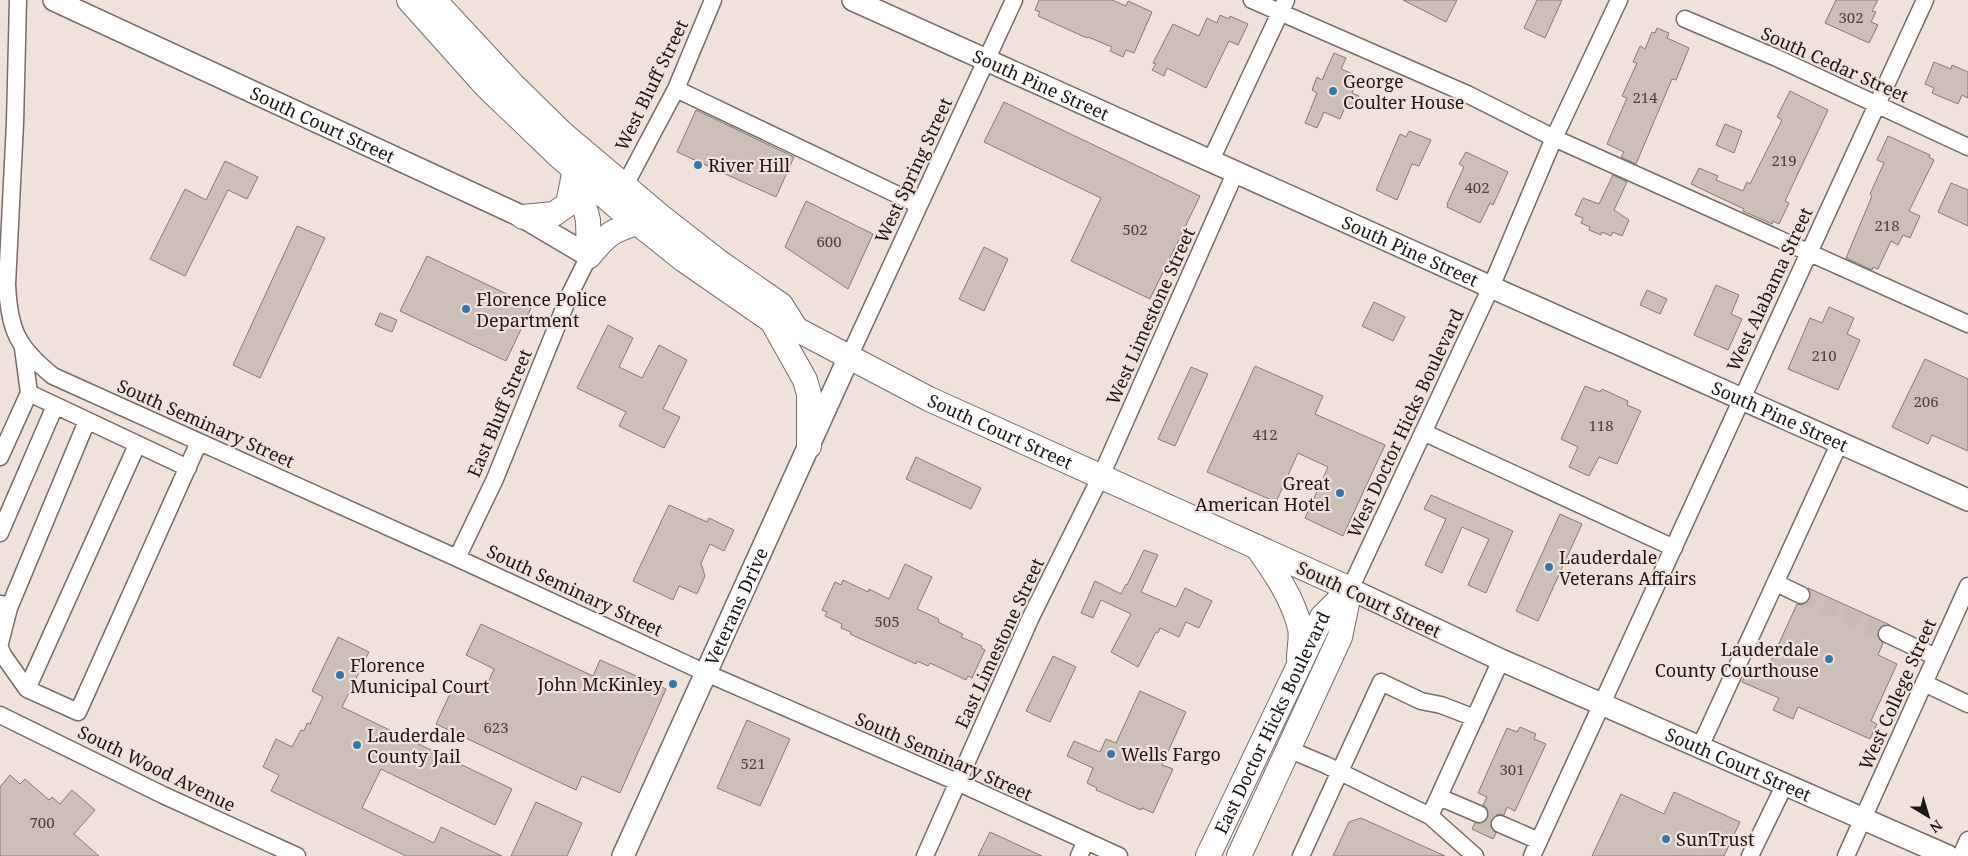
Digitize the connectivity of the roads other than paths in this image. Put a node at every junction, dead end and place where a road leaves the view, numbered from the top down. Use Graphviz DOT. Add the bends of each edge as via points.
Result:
graph roads {
  1 [pos="18,0"];
  2 [pos="54,0"];
  3 [pos="409,0"];
  4 [pos="434,0"];
  5 [pos="713,0"];
  6 [pos="853,0"];
  7 [pos="1014,0"];
  8 [pos="1252,0"];
  9 [pos="1619,0"];
  10 [pos="1925,0"];
  11 [pos="1283,6"];
  12 [pos="1685,19"];
  13 [pos="986,60"];
  14 [pos="676,88"];
  15 [pos="1876,103"];
  16 [pos="1554,138"];
  17 [pos="1968,147"];
  18 [pos="1210,160"];
  19 [pos="575,170"];
  20 [pos="1236,172"];
  21 [pos="624,187"];
  22 [pos="920,205"];
  23 [pos="522,217"];
  24 [pos="637,223"];
  25 [pos="1808,253"];
  26 [pos="589,256"];
  27 [pos="1491,287"];
  28 [pos="772,321"];
  29 [pos="1968,324"];
  30 [pos="796,329"];
  31 [pos="23,348"];
  32 [pos="849,357"];
  33 [pos="29,393"];
  34 [pos="1742,398"];
  35 [pos="55,406"];
  36 [pos="88,421"];
  37 [pos="1423,432"];
  38 [pos="199,442"];
  39 [pos="1840,442"];
  40 [pos="137,445"];
  41 [pos="809,446"];
  42 [pos="0,457"];
  43 [pos="188,468"];
  44 [pos="1100,476"];
  45 [pos="1968,500"];
  46 [pos="0,532"];
  47 [pos="1257,547"];
  48 [pos="1674,548"];
  49 [pos="457,558"];
  50 [pos="1776,583"];
  51 [pos="1968,586"];
  52 [pos="1350,589"];
  53 [pos="1801,595"];
  54 [pos="5,606"];
  55 [pos="1887,634"];
  56 [pos="0,643"];
  57 [pos="0,648"];
  58 [pos="1936,656"];
  59 [pos="1501,660"];
  60 [pos="1298,666"];
  61 [pos="706,673"];
  62 [pos="1924,683"];
  63 [pos="28,689"];
  64 [pos="1968,704"];
  65 [pos="1602,705"];
  66 [pos="0,715"];
  67 [pos="1475,718"];
  68 [pos="1700,747"];
  69 [pos="1288,749"];
  70 [pos="1340,772"];
  71 [pos="957,782"];
  72 [pos="1784,784"];
  73 [pos="1439,797"];
  74 [pos="1479,814"];
  75 [pos="1430,816"];
  76 [pos="1863,819"];
  77 [pos="1500,824"];
  78 [pos="1968,840"];
  79 [pos="1083,849"];
  80 [pos="1536,849"];
  81 [pos="297,856"];
  82 [pos="623,856"];
  83 [pos="925,856"];
  84 [pos="1119,856"];
  85 [pos="1208,856"];
  86 [pos="1239,856"];
  87 [pos="1301,856"];
  88 [pos="1475,856"];
  89 [pos="1750,856"];
  90 [pos="1846,856"];
  91 [pos="1948,856"];
  92 [pos="1961,856"];
  1 -- 31 [label="street" via="8,308"];
  2 -- 23 [label="main road, South Court Street"];
  3 -- 19 [label="highway" via="486,86"];
  4 -- 21 [label="highway" via="537,109"];
  5 -- 14 [label="street, West Bluff Street"];
  6 -- 13 [label="main road, South Pine Street"];
  7 -- 13 [label="street, West Spring Street"];
  8 -- 11 [label="street"];
  9 -- 16 [label="street, West Doctor Hicks Boulevard"];
  10 -- 15 [label="street, West Alabama Street"];
  11 -- 16 [label="street"];
  11 -- 18 [label="street"];
  12 -- 15 [label="street, South Cedar Street"];
  13 -- 18 [label="main road, South Pine Street"];
  13 -- 22 [label="street, West Spring Street"];
  14 -- 21 [label="street, West Bluff Street"];
  14 -- 22 [label="street"];
  15 -- 17 [label="street, South Cedar Street"];
  15 -- 25 [label="street, West Alabama Street"];
  16 -- 25 [label="street"];
  16 -- 27 [label="street, West Doctor Hicks Boulevard"];
  18 -- 20 [label="main road, South Pine Street"];
  19 -- 23 [label="highway" via="568,204 554,214"];
  19 -- 24 [label="highway"];
  19 -- 26 [label="highway" via="588,220"];
  20 -- 27 [label="main road, South Pine Street"];
  20 -- 44 [label="street, West Limestone Street"];
  21 -- 30 [label="highway" via="719,262 781,305"];
  22 -- 32 [label="street, West Spring Street"];
  23 -- 26 [label="main road, South Court Street"];
  24 -- 26 [label="highway" via="607,235"];
  24 -- 28 [label="highway" via="716,284"];
  25 -- 29 [label="street"];
  25 -- 34 [label="street, West Alabama Street"];
  26 -- 49 [label="street, East Bluff Street" via="495,479"];
  27 -- 34 [label="main road, South Pine Street"];
  27 -- 37 [label="street, West Doctor Hicks Boulevard"];
  28 -- 30 [label="highway, South Court Street"];
  28 -- 41 [label="highway" via="806,380"];
  30 -- 32 [label="highway, South Court Street"];
  31 -- 33 [label="street"];
  31 -- 38 [label="street, South Seminary Street" via="53,376"];
  32 -- 41 [label="main road, Veterans Drive"];
  32 -- 44 [label="highway, South Court Street" via="929,399"];
  33 -- 35 [label="street"];
  33 -- 42 [label="street"];
  34 -- 39 [label="main road, South Pine Street"];
  34 -- 48 [label="street, West Alabama Street"];
  35 -- 36 [label="street"];
  35 -- 46 [label="street"];
  36 -- 40 [label="street"];
  36 -- 54 [label="street"];
  37 -- 48 [label="street"];
  37 -- 52 [label="street, West Doctor Hicks Boulevard"];
  38 -- 43 [label="street"];
  38 -- 49 [label="street, South Seminary Street"];
  39 -- 45 [label="main road, South Pine Street"];
  39 -- 50 [label="street"];
  40 -- 43 [label="street"];
  40 -- 63 [label="street"];
  41 -- 61 [label="main road, Veterans Drive"];
  43 -- 63 [label="street" via="78,712"];
  44 -- 47 [label="highway, South Court Street"];
  44 -- 71 [label="street, East Limestone Street" via="1031,617"];
  47 -- 52 [label="highway, South Court Street"];
  47 -- 60 [label="highway" via="1296,616 1300,630"];
  48 -- 65 [label="street, West Alabama Street"];
  49 -- 61 [label="street, South Seminary Street"];
  50 -- 53 [label="street"];
  50 -- 68 [label="street"];
  51 -- 58 [label="street, West College Street"];
  52 -- 59 [label="main road, South Court Street"];
  52 -- 60 [label="highway, East Doctor Hicks Boulevard" via="1322,616"];
  52 -- 69 [label="highway, East Doctor Hicks Boulevard" via="1340,637"];
  54 -- 56 [label="street"];
  55 -- 58 [label="street"];
  57 -- 63 [label="street"];
  58 -- 62 [label="street, West College Street"];
  59 -- 65 [label="main road, South Court Street"];
  59 -- 67 [label="street"];
  60 -- 85 [label="highway, East Doctor Hicks Boulevard"];
  61 -- 71 [label="street, South Seminary Street"];
  61 -- 82 [label="main road, Veterans Drive"];
  62 -- 64 [label="street"];
  62 -- 76 [label="street, West College Street"];
  65 -- 68 [label="main road, South Court Street"];
  65 -- 80 [label="street, West Alabama Street"];
  66 -- 81 [label="street, South Wood Avenue"];
  67 -- 70 [label="street" via="1421,701 1381,682"];
  67 -- 73 [label="street"];
  68 -- 72 [label="main road, South Court Street"];
  69 -- 70 [label="street"];
  69 -- 86 [label="highway, East Doctor Hicks Boulevard"];
  70 -- 75 [label="street"];
  70 -- 87 [label="street"];
  71 -- 79 [label="street, South Seminary Street"];
  71 -- 83 [label="street, East Limestone Street"];
  72 -- 76 [label="main road, South Court Street"];
  72 -- 89 [label="street"];
  73 -- 74 [label="street"];
  73 -- 75 [label="street"];
  75 -- 88 [label="street"];
  76 -- 90 [label="street, West College Street"];
  76 -- 91 [label="main road, South Court Street"];
  77 -- 80 [label="street"];
  78 -- 92 [label="street"];
  79 -- 84 [label="street, South Seminary Street"];
}
